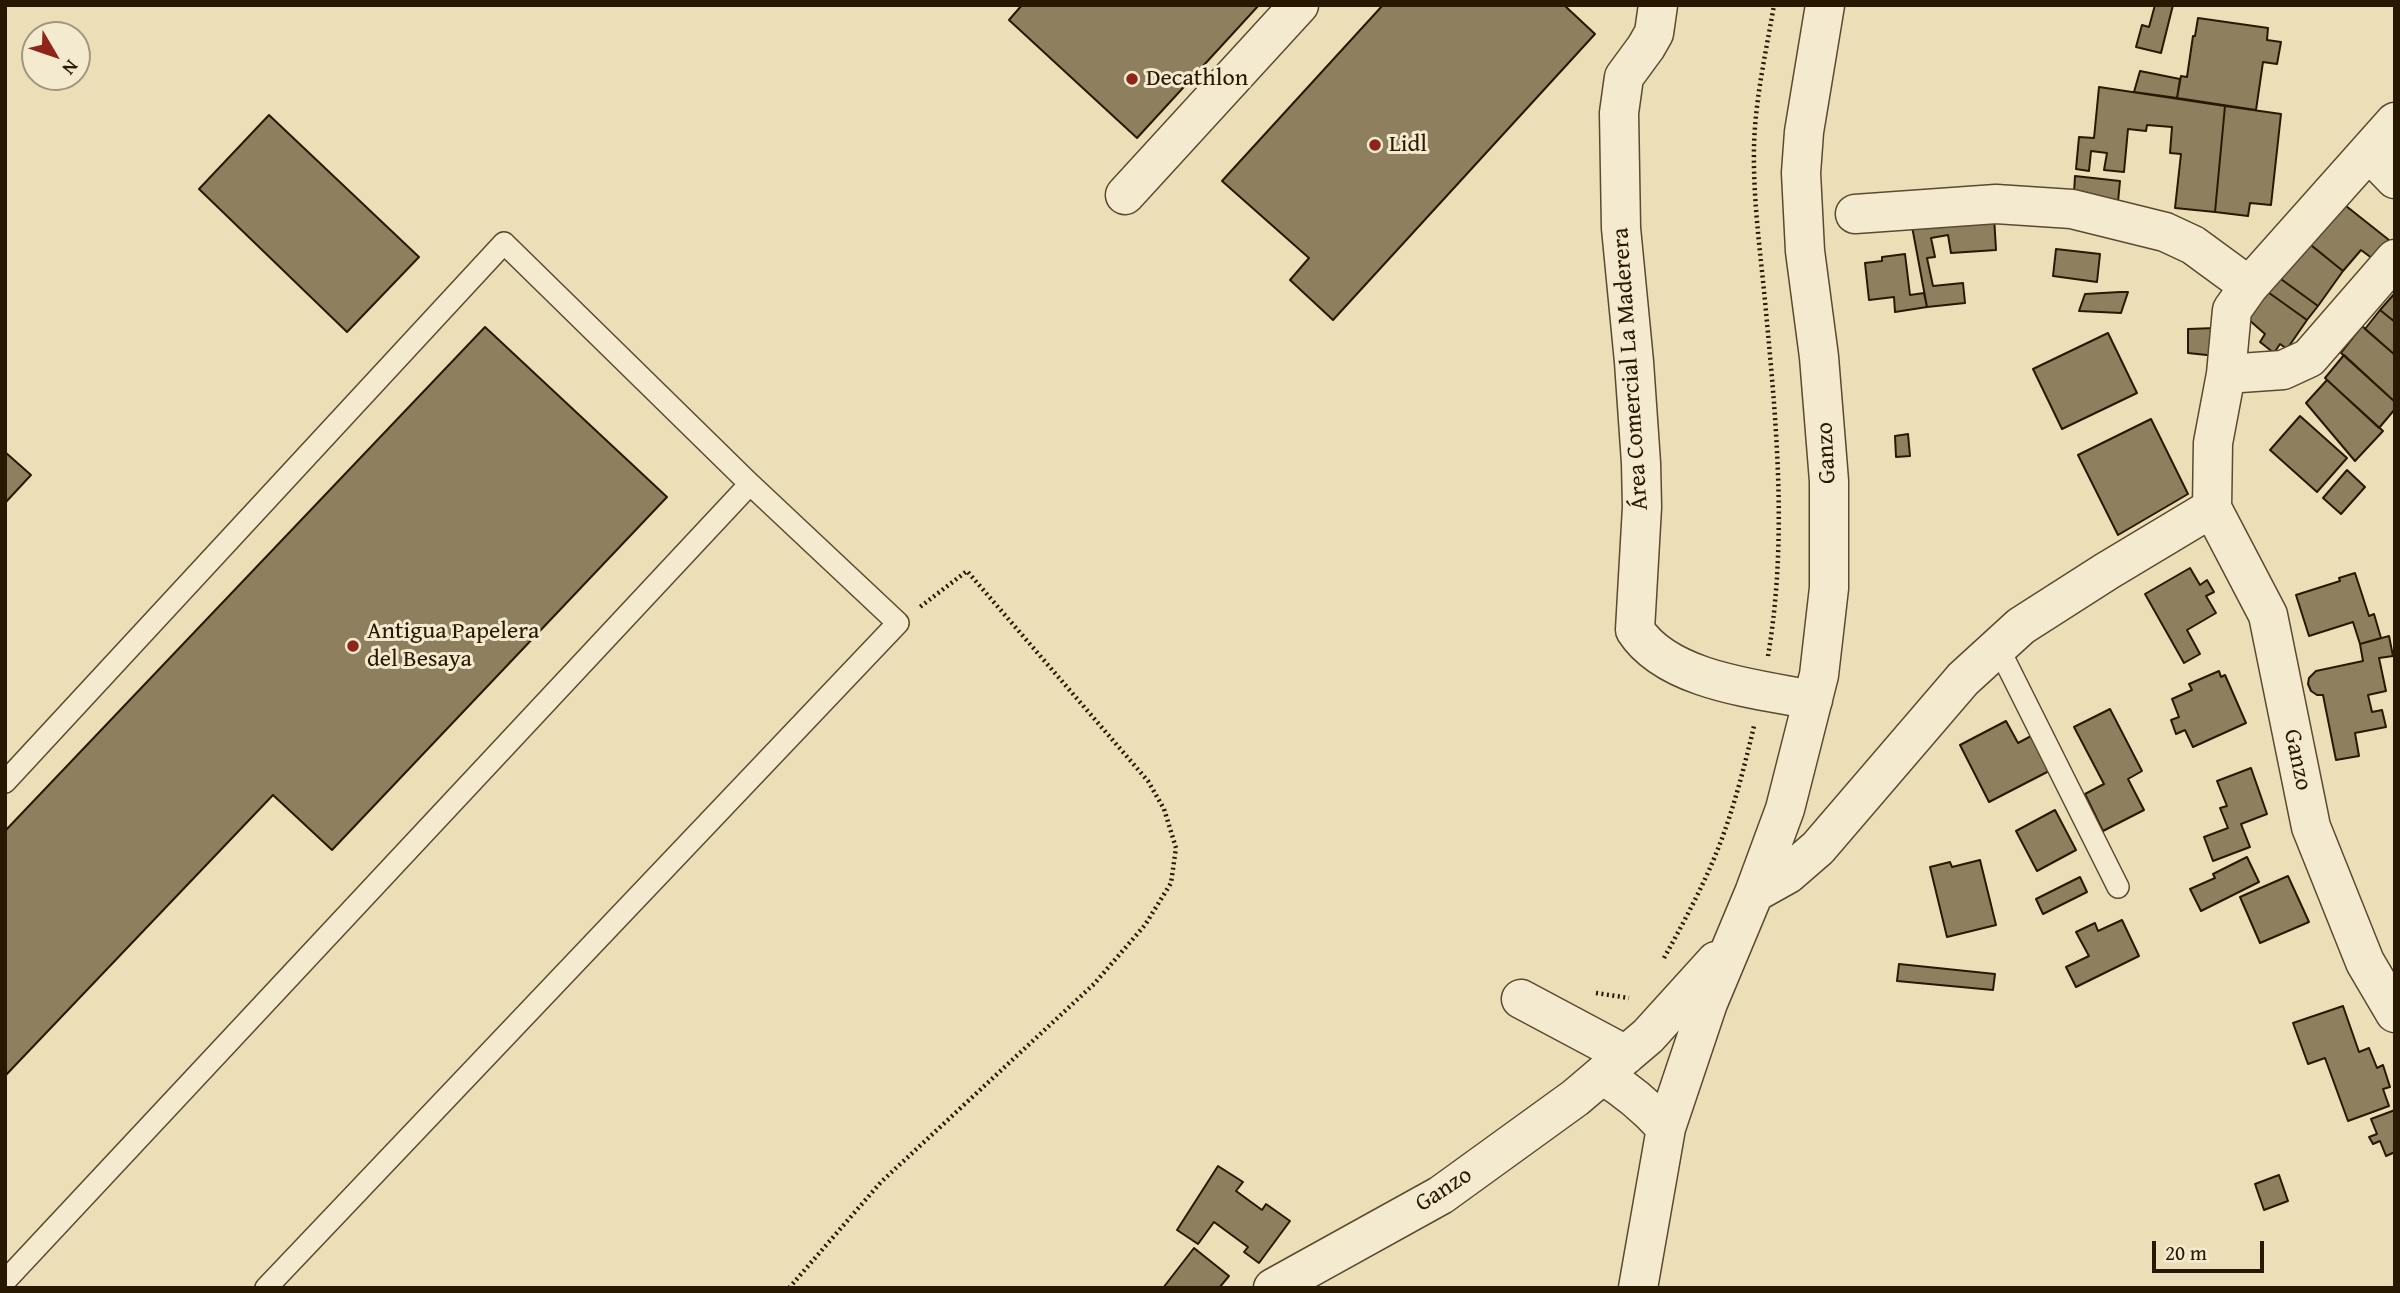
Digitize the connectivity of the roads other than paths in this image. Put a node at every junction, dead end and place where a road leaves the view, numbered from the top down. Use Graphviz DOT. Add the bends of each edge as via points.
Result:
graph roads {
  1 [pos="1299,5"];
  2 [pos="1658,5"];
  3 [pos="1825,5"];
  4 [pos="2395,122"];
  5 [pos="2369,152"];
  6 [pos="2395,179"];
  7 [pos="1125,195"];
  8 [pos="1855,214"];
  9 [pos="2395,259"];
  10 [pos="2249,286"];
  11 [pos="2227,374"];
  12 [pos="750,484"];
  13 [pos="2212,508"];
  14 [pos="1998,647"];
  15 [pos="1813,700"];
  16 [pos="5,782"];
  17 [pos="2118,887"];
  18 [pos="1754,893"];
  19 [pos="1731,945"];
  20 [pos="1521,999"];
  21 [pos="2395,1013"];
  22 [pos="1614,1065"];
  23 [pos="1666,1128"];
  24 [pos="5,1281"];
  25 [pos="266,1288"];
  26 [pos="1273,1288"];
  27 [pos="1638,1288"];
  1 -- 7 [label="street"];
  2 -- 15 [label="street, Área Comercial La Maderera" via="1654,33 1625,76 1619,113 1620,228 1641,474 1635,630 1654,652 1678,667"];
  3 -- 15 [label="street, Ganzo" via="1801,173 1829,492 1829,588"];
  4 -- 5 [label="street"];
  5 -- 6 [label="street"];
  5 -- 10 [label="street"];
  8 -- 10 [label="street" via="1996,204 2072,208 2165,232 2193,245"];
  9 -- 11 [label="street" via="2309,358 2283,370"];
  10 -- 11 [label="street" via="2232,310"];
  11 -- 13 [label="street" via="2213,443"];
  12 -- 16 [label="lane" via="504,243"];
  12 -- 24 [label="lane"];
  12 -- 25 [label="lane" via="898,623"];
  13 -- 14 [label="street" via="2021,626"];
  13 -- 21 [label="street, Ganzo" via="2268,615 2311,827 2365,962"];
  14 -- 17 [label="lane"];
  14 -- 18 [label="street" via="1963,679 1818,848 1788,874"];
  15 -- 18 [label="street, Ganzo" via="1785,809"];
  18 -- 19 [label="street, Ganzo"];
  19 -- 22 [label="street, Ganzo" via="1648,1036"];
  19 -- 23 [label="street, Ganzo"];
  20 -- 22 [label="street" via="1566,1023"];
  22 -- 23 [label="street" via="1633,1096"];
  22 -- 26 [label="street, Ganzo" via="1441,1195"];
  23 -- 27 [label="street, Ganzo"];
}
